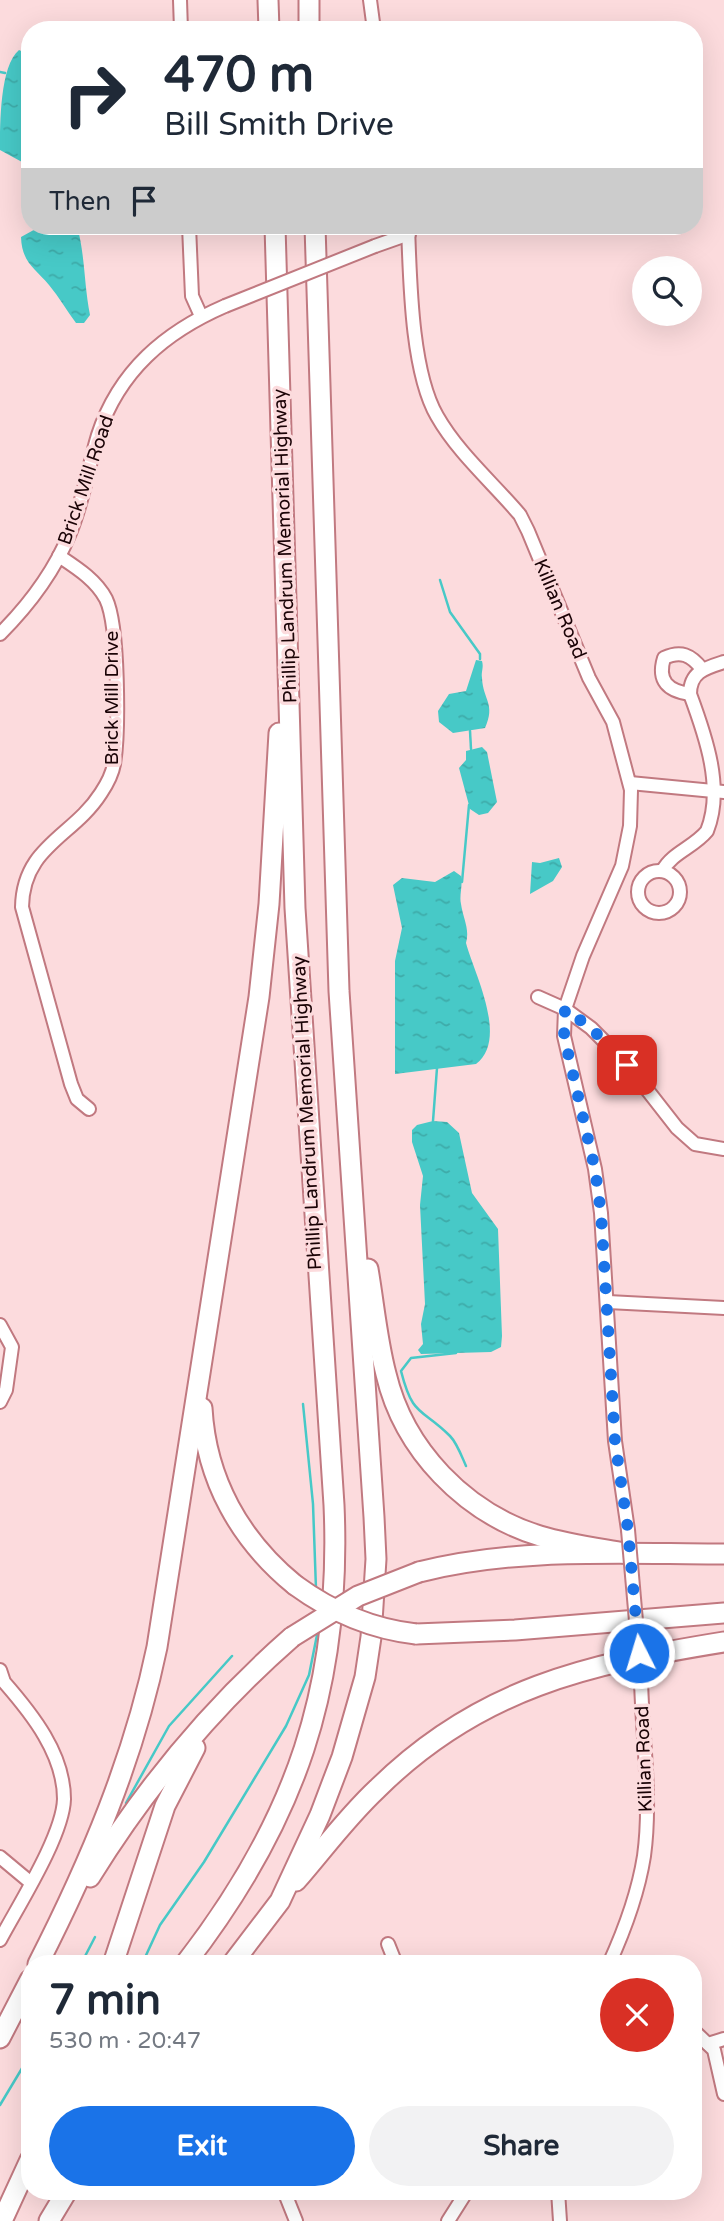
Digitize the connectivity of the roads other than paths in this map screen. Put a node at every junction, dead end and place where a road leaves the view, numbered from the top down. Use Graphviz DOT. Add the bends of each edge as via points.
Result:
graph roads {
  1 [pos="180,0"];
  2 [pos="268,0"];
  3 [pos="309,0"];
  4 [pos="370,0"];
  5 [pos="181,21"];
  6 [pos="269,21"];
  7 [pos="309,21"];
  8 [pos="373,21"];
  9 [pos="190,235"];
  10 [pos="275,235"];
  11 [pos="315,235"];
  12 [pos="398,235"];
  13 [pos="409,235"];
  14 [pos="201,316"];
  15 [pos="59,556"];
  16 [pos="286,624"];
  17 [pos="0,634"];
  18 [pos="724,662"];
  19 [pos="702,669"];
  20 [pos="690,694"];
  21 [pos="630,783"];
  22 [pos="723,792"];
  23 [pos="663,870"];
  24 [pos="538,997"];
  25 [pos="565,1009"];
  26 [pos="89,1109"];
  27 [pos="724,1149"];
  28 [pos="350,1158"];
  29 [pos="608,1303"];
  30 [pos="724,1308"];
  31 [pos="0,1325"];
  32 [pos="201,1379"];
  33 [pos="0,1402"];
  34 [pos="624,1553"];
  35 [pos="724,1554"];
  36 [pos="724,1613"];
  37 [pos="724,1642"];
  38 [pos="0,1670"];
  39 [pos="219,1709"];
  40 [pos="0,1857"];
  41 [pos="30,1882"];
  42 [pos="280,1901"];
  43 [pos="0,1940"];
  44 [pos="388,1944"];
  45 [pos="42,1955"];
  46 [pos="43,1955"];
  47 [pos="116,1955"];
  48 [pos="191,1955"];
  49 [pos="239,1955"];
  50 [pos="392,1955"];
  51 [pos="612,1955"];
  52 [pos="21,1997"];
  53 [pos="0,2038"];
  54 [pos="702,2038"];
  55 [pos="724,2039"];
  56 [pos="708,2043"];
  57 [pos="724,2094"];
  58 [pos="21,2180"];
  59 [pos="21,2192"];
  60 [pos="62,2200"];
  61 [pos="288,2200"];
  62 [pos="461,2200"];
  63 [pos="559,2200"];
  64 [pos="3,2221"];
  65 [pos="49,2221"];
  66 [pos="296,2221"];
  67 [pos="448,2221"];
  68 [pos="560,2221"];
  1 -- 5 [label="street"];
  2 -- 6 [label="highway"];
  3 -- 7 [label="highway"];
  4 -- 8 [label="street"];
  9 -- 14 [label="street" via="192,296"];
  10 -- 16 [label="highway, Phillip Landrum Memorial Highway"];
  11 -- 28 [label="highway, Phillip Landrum Memorial Highway" via="333,859"];
  12 -- 14 [label="street, Brick Mill Road, bridge"];
  13 -- 21 [label="street, Killian Road" via="419,363 429,398 449,432 524,523 589,678 614,722"];
  14 -- 15 [label="street, Brick Mill Road" via="183,324 144,358 122,387 98,435 76,519"];
  15 -- 17 [label="street, Brick Mill Road" via="32,598"];
  15 -- 26 [label="street, Brick Mill Drive" via="99,588 112,619 114,765 100,796 45,848 29,870 22,907 71,1084 77,1099"];
  16 -- 32 [label="highway" via="259,998"];
  16 -- 48 [label="highway, Phillip Landrum Memorial Highway" via="295,908 334,1505 334,1603 314,1720 281,1811 250,1870"];
  18 -- 19 [label="street"];
  19 -- 20 [label="street" via="693,677"];
  19 -- 20 [label="street" via="689,656 675,652 664,658 660,671 664,683 676,692"];
  20 -- 22 [label="street" via="722,778"];
  21 -- 22 [label="street"];
  21 -- 25 [label="street, Killian Road" via="630,826 622,866"];
  22 -- 23 [label="street" via="706,832"];
  24 -- 25 [label="street"];
  25 -- 27 [label="street" via="627,1065 695,1144"];
  25 -- 29 [label="street, Killian Road" via="570,1069 595,1169"];
  28 -- 34 [label="highway" via="385,1372 402,1420 421,1450 457,1489 502,1521 547,1538"];
  28 -- 42 [label="highway, Phillip Landrum Memorial Highway" via="374,1517 374,1604 365,1677 342,1757"];
  29 -- 30 [label="street"];
  29 -- 51 [label="street, Killian Road, bridge" via="615,1441 641,1678 646,1803 636,1893"];
  31 -- 33 [label="street" via="12,1347"];
  32 -- 36 [label="highway, bridge" via="206,1447 226,1502 255,1547 295,1585 346,1616 416,1634"];
  32 -- 45 [label="highway" via="144,1710 110,1809"];
  34 -- 35 [label="highway"];
  34 -- 39 [label="highway, bridge" via="517,1556 419,1572 350,1600 292,1637"];
  37 -- 42 [label="highway" via="576,1671 482,1710 429,1745 377,1788"];
  38 -- 41 [label="street" via="51,1747 64,1799 58,1828"];
  39 -- 46 [label="highway" via="120,1829"];
  39 -- 47 [label="highway" via="165,1806"];
  40 -- 41 [label="street"];
  41 -- 43 [label="street"];
  42 -- 49 [label="highway, Phillip Landrum Memorial Highway"];
  44 -- 50 [label="street"];
  52 -- 53 [label="highway"];
  54 -- 56 [label="street"];
  55 -- 56 [label="street"];
  56 -- 57 [label="street" via="714,2050"];
  58 -- 64 [label="highway"];
  59 -- 64 [label="highway"];
  60 -- 65 [label="highway"];
  61 -- 66 [label="street"];
  62 -- 67 [label="street"];
  63 -- 68 [label="street"];
}
